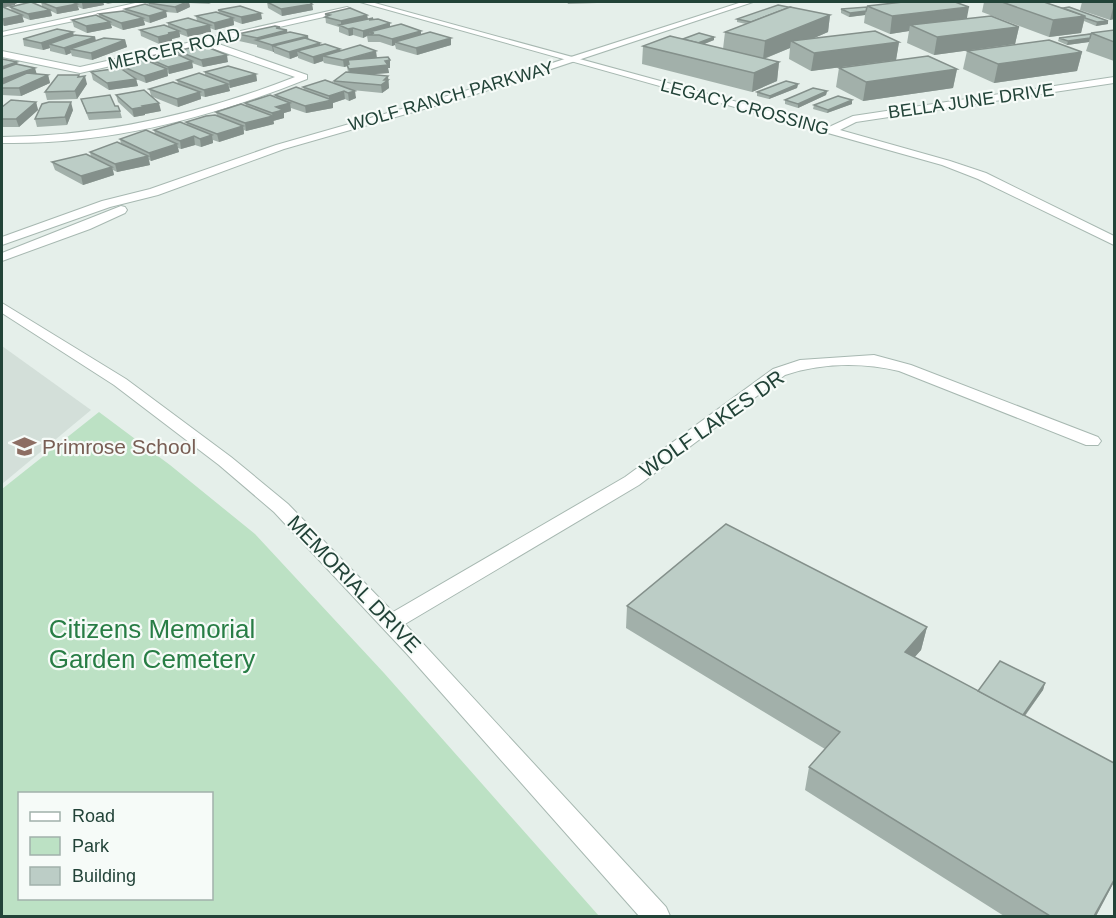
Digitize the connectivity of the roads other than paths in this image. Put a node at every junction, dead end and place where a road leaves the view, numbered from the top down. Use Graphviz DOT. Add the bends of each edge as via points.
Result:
graph roads {
  1 [pos="147,2"];
  2 [pos="381,2"];
  3 [pos="749,2"];
  4 [pos="367,3"];
  5 [pos="2,34"];
  6 [pos="204,42"];
  7 [pos="2,54"];
  8 [pos="573,60"];
  9 [pos="1114,80"];
  10 [pos="830,130"];
  11 [pos="2,140"];
  12 [pos="154,192"];
  13 [pos="2,241"];
  14 [pos="1114,241"];
  15 [pos="2,257"];
  16 [pos="2,307"];
  17 [pos="1092,441"];
  18 [pos="391,622"];
  19 [pos="656,916"];
  1 -- 5 [label="street"];
  2 -- 4 [label="street, MERCER ROAD"];
  3 -- 8 [label="street, WOLF RANCH PARKWAY"];
  4 -- 6 [label="street, MERCER ROAD"];
  4 -- 8 [label="street, LEGACY CROSSING"];
  6 -- 7 [label="street, MERCER ROAD" via="80,70"];
  6 -- 11 [label="street" via="304,77 268,92 155,124 61,138"];
  8 -- 10 [label="street, LEGACY CROSSING"];
  8 -- 12 [label="street, WOLF RANCH PARKWAY" via="280,147"];
  9 -- 10 [label="street, BELLA JUNE DRIVE" via="853,118"];
  10 -- 14 [label="street, LEGACY CROSSING" via="982,176"];
  12 -- 13 [label="street, WOLF RANCH PARKWAY" via="106,204"];
  12 -- 15 [label="street, WOLF RANCH PARKWAY" via="85,226"];
  16 -- 18 [label="street, MEMORIAL DRIVE" via="120,382 225,460 281,508"];
  17 -- 18 [label="street, WOLF LAKES DR" via="905,368 874,360 800,365 778,372 632,481"];
  18 -- 19 [label="street, MEMORIAL DRIVE"];
}
